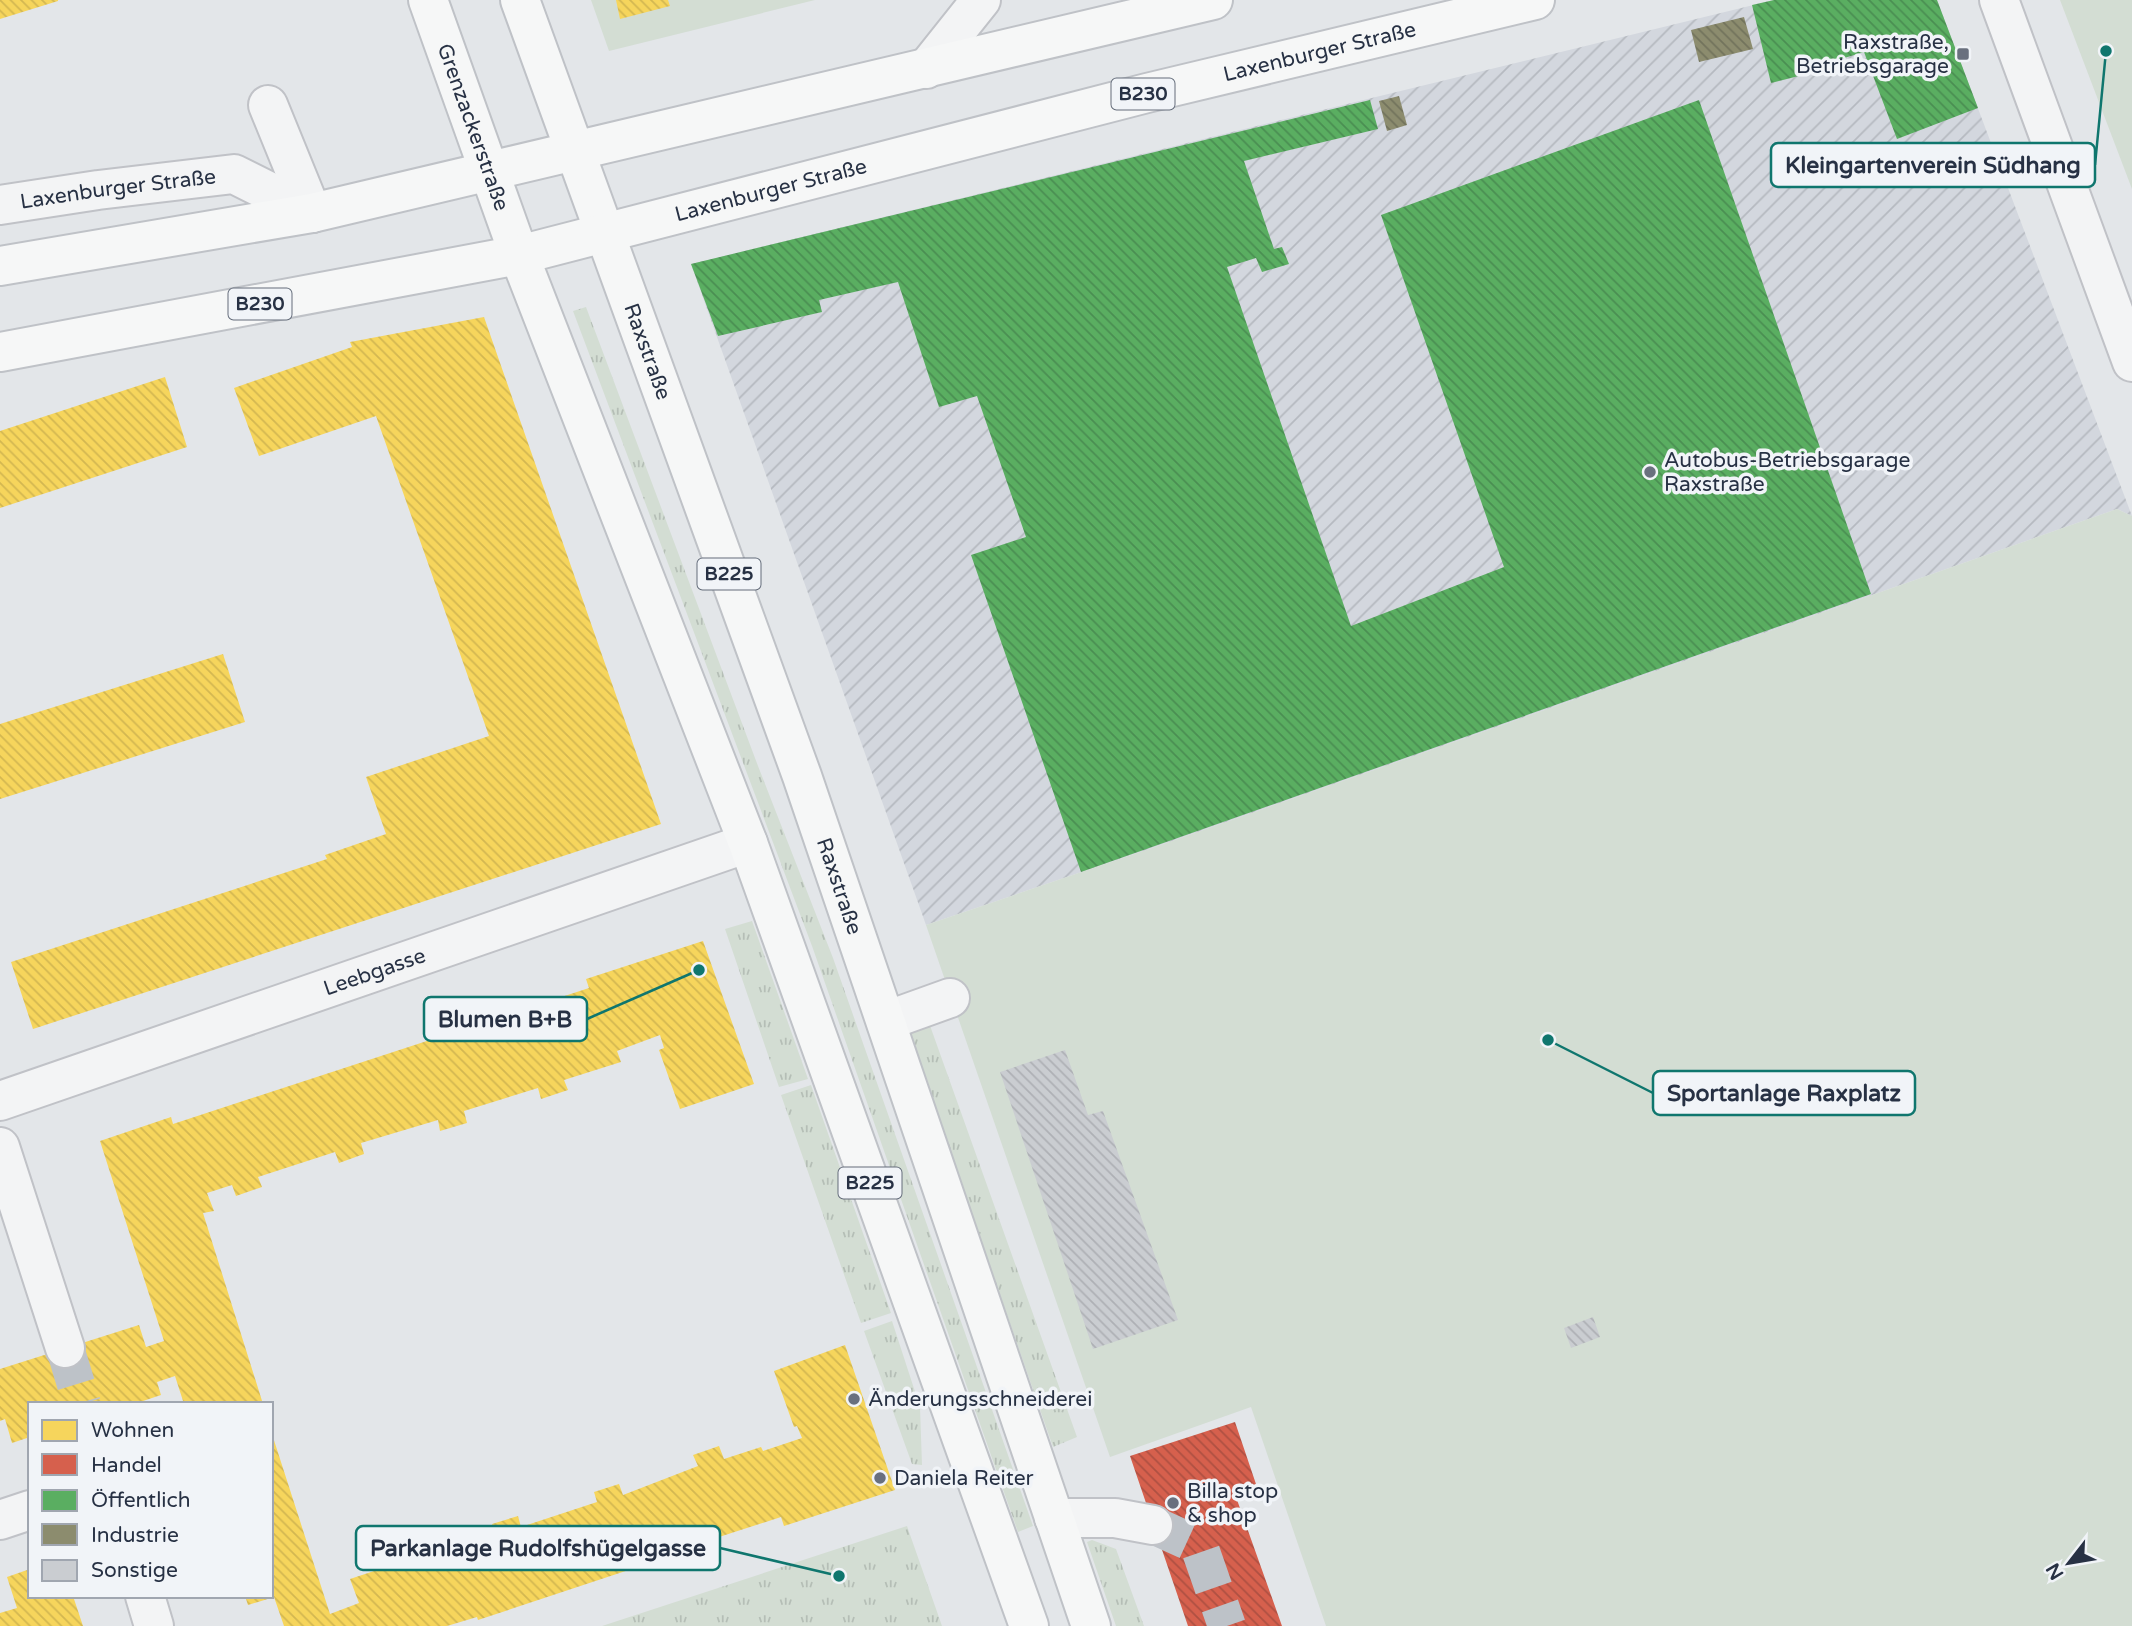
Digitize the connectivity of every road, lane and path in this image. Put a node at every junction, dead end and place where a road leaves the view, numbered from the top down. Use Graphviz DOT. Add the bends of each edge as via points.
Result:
graph roads {
  1 [pos="428,0"];
  2 [pos="520,0"];
  3 [pos="981,0"];
  4 [pos="1213,0"];
  5 [pos="1535,0"];
  6 [pos="1999,0"];
  7 [pos="926,69"];
  8 [pos="268,105"];
  9 [pos="575,150"];
  10 [pos="488,172"];
  11 [pos="0,205"];
  12 [pos="312,213"];
  13 [pos="606,233"];
  14 [pos="519,255"];
  15 [pos="0,266"];
  16 [pos="0,352"];
  17 [pos="2132,362"];
  18 [pos="748,843"];
  19 [pos="950,998"];
  20 [pos="886,1021"];
  21 [pos="0,1101"];
  22 [pos="0,1147"];
  23 [pos="65,1348"];
  24 [pos="28,1511"];
  25 [pos="1054,1518"];
  26 [pos="0,1520"];
  27 [pos="1153,1525"];
  28 [pos="146,1598"];
  29 [pos="154,1626"];
  30 [pos="1029,1626"];
  31 [pos="1091,1626"];
  1 -- 10 [label="main road, Grenzackerstraße / B225"];
  2 -- 9 [label="main road, B225"];
  3 -- 7 [label="street"];
  4 -- 7 [label="main road"];
  5 -- 13 [label="main road, Laxenburger Straße / B230" via="1147,93"];
  6 -- 17 [label="street"];
  7 -- 9 [label="main road"];
  8 -- 12 [label="street"];
  9 -- 10 [label="main road"];
  9 -- 13 [label="main road, Raxstraße / B225"];
  10 -- 12 [label="main road"];
  10 -- 14 [label="main road, Grenzackerstraße / B225"];
  11 -- 12 [label="street, Laxenburger Straße" via="234,174"];
  12 -- 15 [label="main road"];
  13 -- 14 [label="main road, Laxenburger Straße / B230"];
  13 -- 20 [label="main road, Raxstraße / B225"];
  14 -- 16 [label="main road, Laxenburger Straße / B230"];
  14 -- 18 [label="main road, B225"];
  18 -- 21 [label="street, Leebgasse"];
  18 -- 30 [label="main road, B225"];
  19 -- 20 [label="street"];
  20 -- 25 [label="main road, Raxstraße / B225"];
  22 -- 23 [label="street"];
  24 -- 26 [label="street"];
  25 -- 27 [label="street" via="1115,1518"];
  25 -- 31 [label="main road, Raxstraße / B225"];
  28 -- 29 [label="street"];
}
